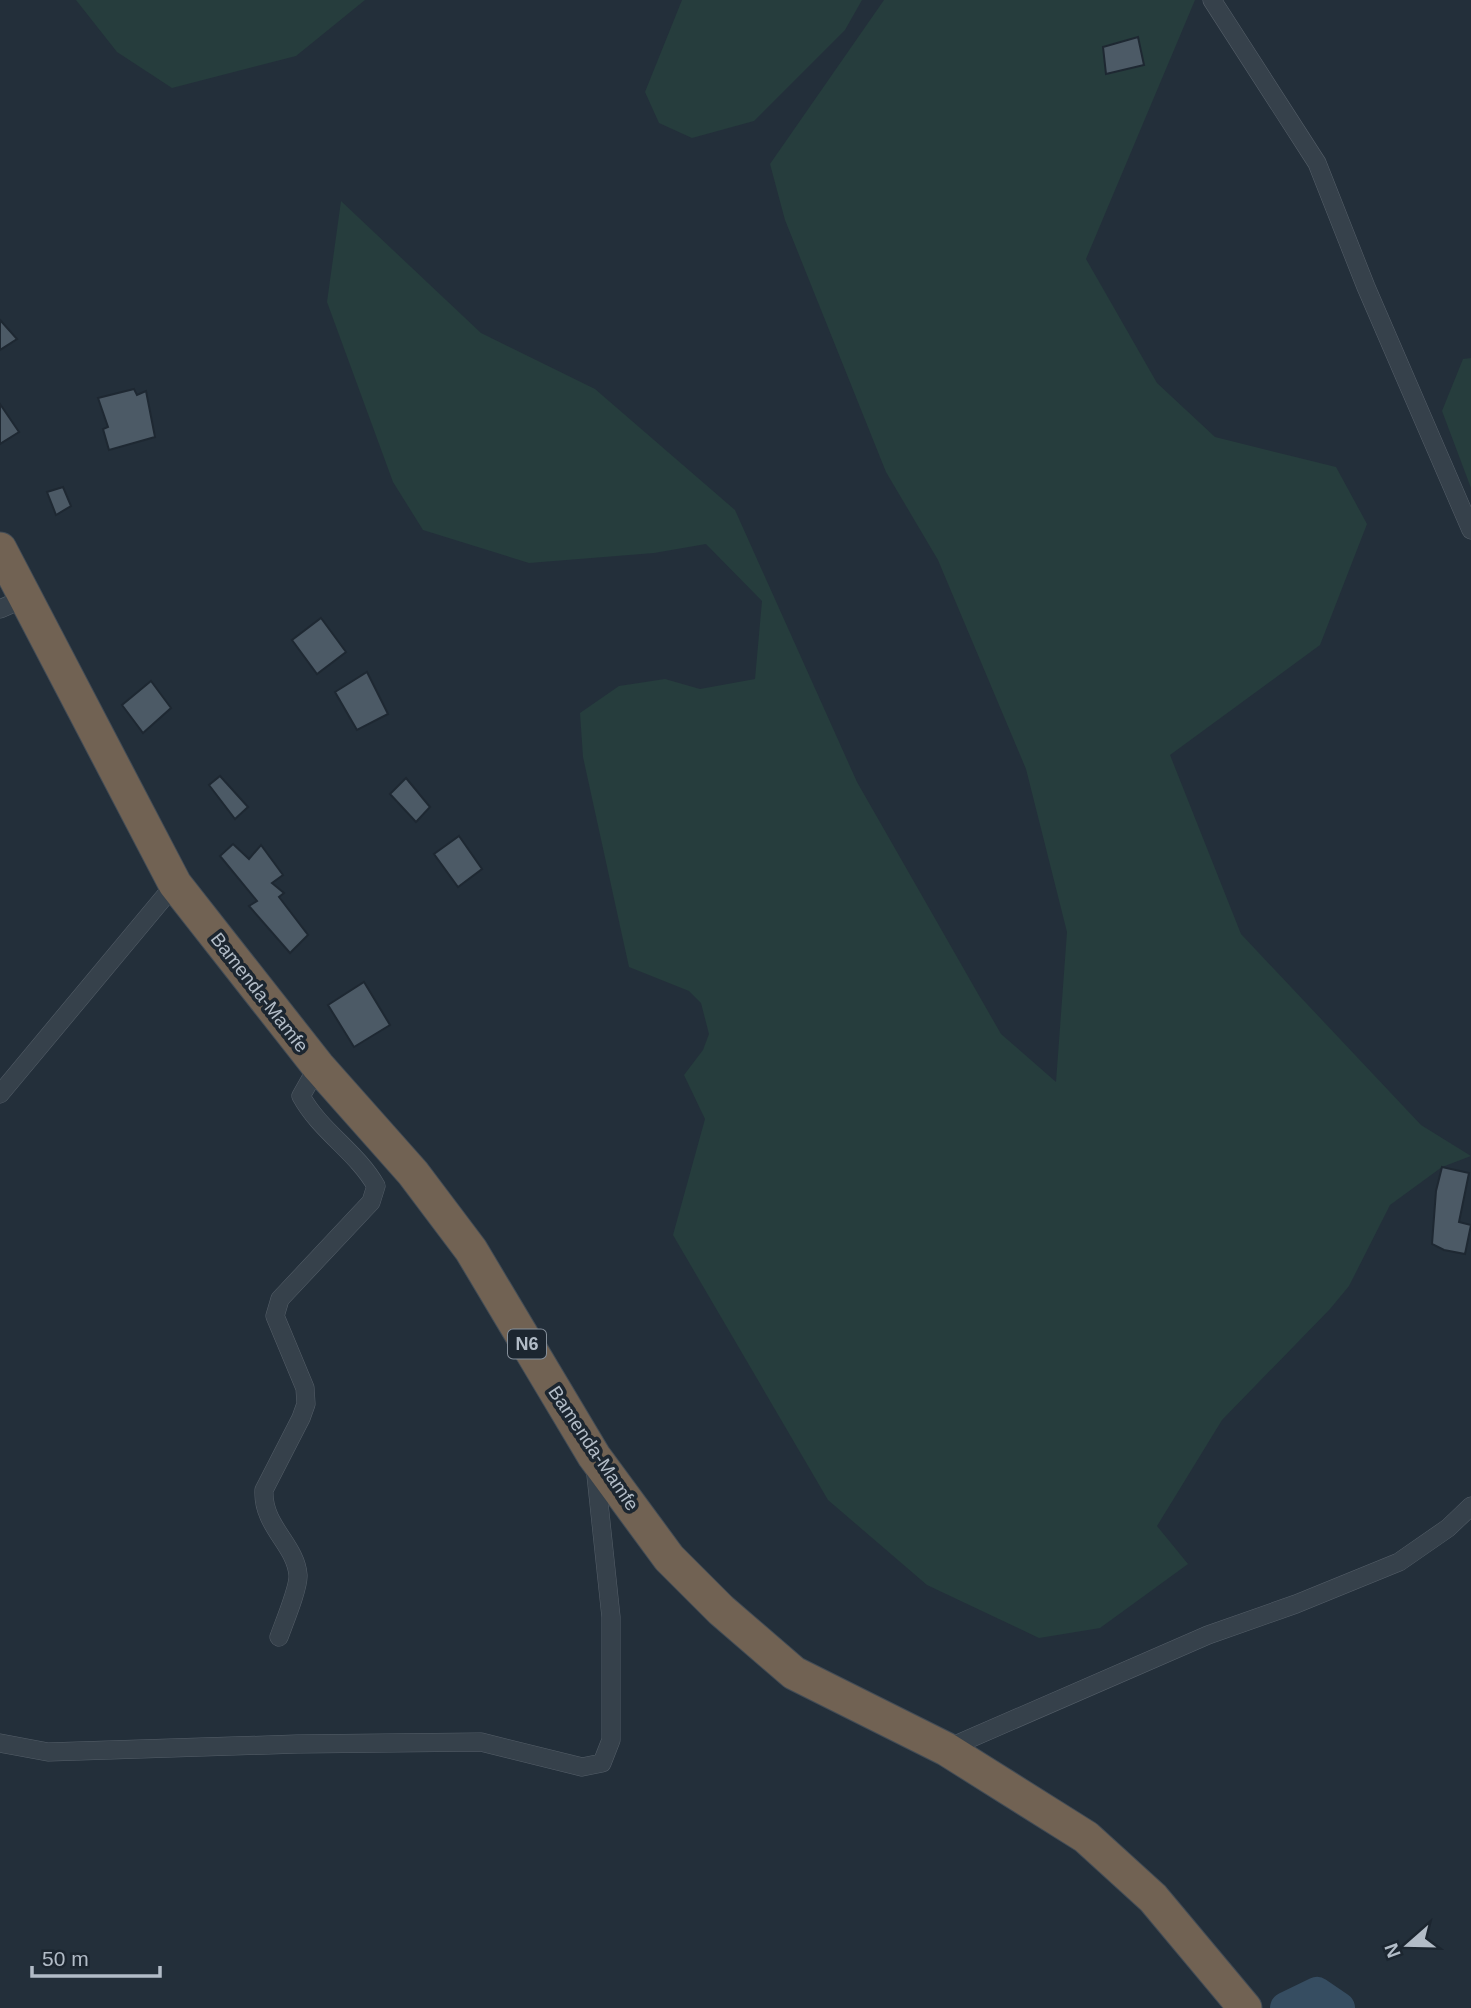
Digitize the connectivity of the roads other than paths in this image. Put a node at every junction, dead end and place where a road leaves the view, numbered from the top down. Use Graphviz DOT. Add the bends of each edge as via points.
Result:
graph roads {
  1 [pos="1212,0"];
  2 [pos="1471,530"];
  3 [pos="0,549"];
  4 [pos="13,603"];
  5 [pos="175,884"];
  6 [pos="318,1066"];
  7 [pos="0,1094"];
  8 [pos="594,1455"];
  9 [pos="1471,1506"];
  10 [pos="279,1637"];
  11 [pos="0,1742"];
  12 [pos="946,1749"];
  13 [pos="1245,2008"];
  1 -- 2 [label="street" via="1317,163"];
  3 -- 4 [label="highway, Bamenda-Mamfe / N6"];
  4 -- 5 [label="highway, Bamenda-Mamfe / N6"];
  5 -- 6 [label="highway, Bamenda-Mamfe / N6"];
  5 -- 7 [label="street"];
  6 -- 8 [label="highway, Bamenda-Mamfe / N6" via="414,1173 471,1250"];
  6 -- 10 [label="street" via="301,1096 308,1110 368,1171 376,1186 371,1202 280,1299 275,1316 305,1388 306,1404 264,1490 269,1518 298,1577"];
  8 -- 11 [label="street" via="611,1617 611,1740 602,1763 582,1767 481,1742 48,1752"];
  8 -- 12 [label="highway, Bamenda-Mamfe / N6" via="669,1558 721,1611 794,1672"];
  9 -- 12 [label="street" via="1399,1562 1208,1635"];
  12 -- 13 [label="highway, Bamenda-Mamfe / N6" via="1086,1837 1153,1898"];
}
